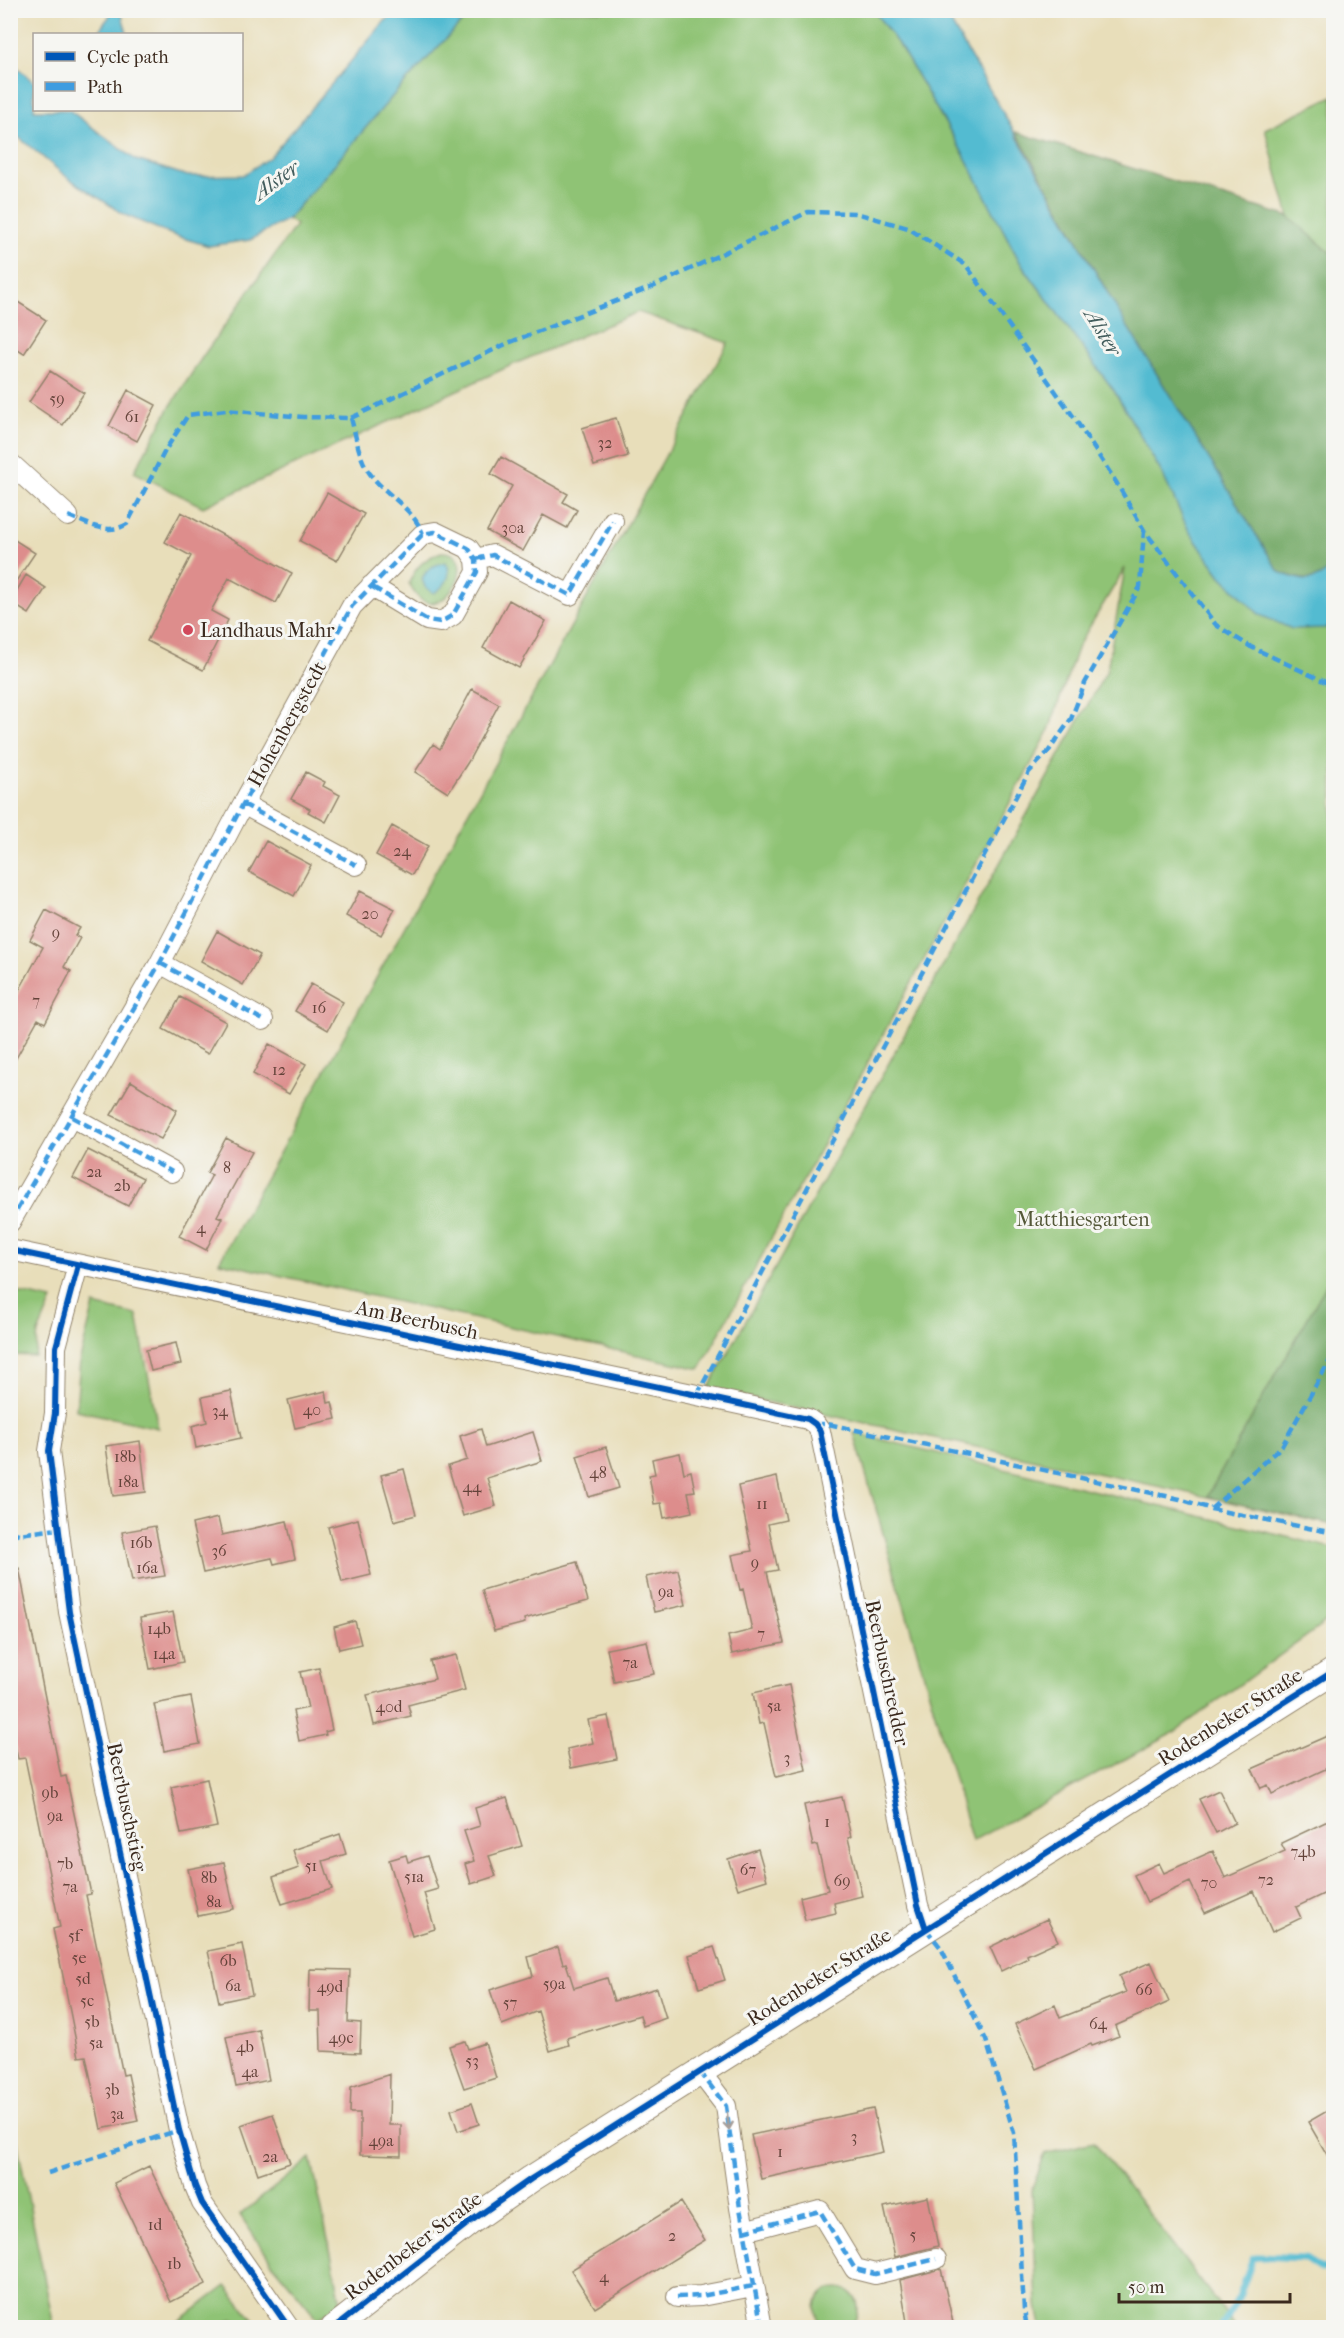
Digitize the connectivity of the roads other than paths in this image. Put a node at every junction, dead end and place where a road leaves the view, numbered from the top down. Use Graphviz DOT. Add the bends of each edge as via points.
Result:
graph roads {
  1 [pos="10,463"];
  2 [pos="68,516"];
  3 [pos="613,521"];
  4 [pos="476,559"];
  5 [pos="371,586"];
  6 [pos="243,804"];
  7 [pos="356,865"];
  8 [pos="160,963"];
  9 [pos="262,1020"];
  10 [pos="72,1117"];
  11 [pos="172,1172"];
  12 [pos="10,1222"];
  13 [pos="10,1250"];
  14 [pos="78,1265"];
  15 [pos="815,1424"];
  16 [pos="1334,1671"];
  17 [pos="926,1929"];
  18 [pos="700,2072"];
  19 [pos="744,2231"];
  20 [pos="936,2259"];
  21 [pos="753,2286"];
  22 [pos="676,2297"];
  23 [pos="290,2328"];
  24 [pos="334,2328"];
  25 [pos="762,2328"];
  1 -- 2 [label="street"];
  3 -- 4 [label="street" via="570,595 493,555"];
  4 -- 5 [label="street, Hohenbergstedt" via="468,548 435,532 423,534"];
  4 -- 5 [label="street" via="477,572 453,615 441,622 427,620"];
  5 -- 6 [label="street, Hohenbergstedt" via="352,606"];
  6 -- 7 [label="street, Hohenbergstedt"];
  6 -- 8 [label="street, Hohenbergstedt"];
  8 -- 9 [label="street"];
  8 -- 10 [label="street, Hohenbergstedt"];
  10 -- 11 [label="street"];
  10 -- 12 [label="street, Hohenbergstedt"];
  13 -- 14 [label="street, Am Beerbusch"];
  14 -- 15 [label="street, Am Beerbusch" via="708,1397 808,1419"];
  14 -- 23 [label="street, Beerbuschstieg" via="56,1347 55,1413 49,1451 69,1612 165,2066 195,2186 214,2222"];
  15 -- 17 [label="street, Beerbuschredder" via="820,1431"];
  16 -- 17 [label="street, Rodenbeker Straße"];
  17 -- 18 [label="street, Rodenbeker Straße"];
  18 -- 19 [label="street, one-way" via="726,2106"];
  18 -- 24 [label="street, Rodenbeker Straße" via="531,2179"];
  19 -- 20 [label="street" via="820,2211 855,2269 874,2274"];
  19 -- 21 [label="street"];
  21 -- 22 [label="street"];
  21 -- 25 [label="street"];
}
